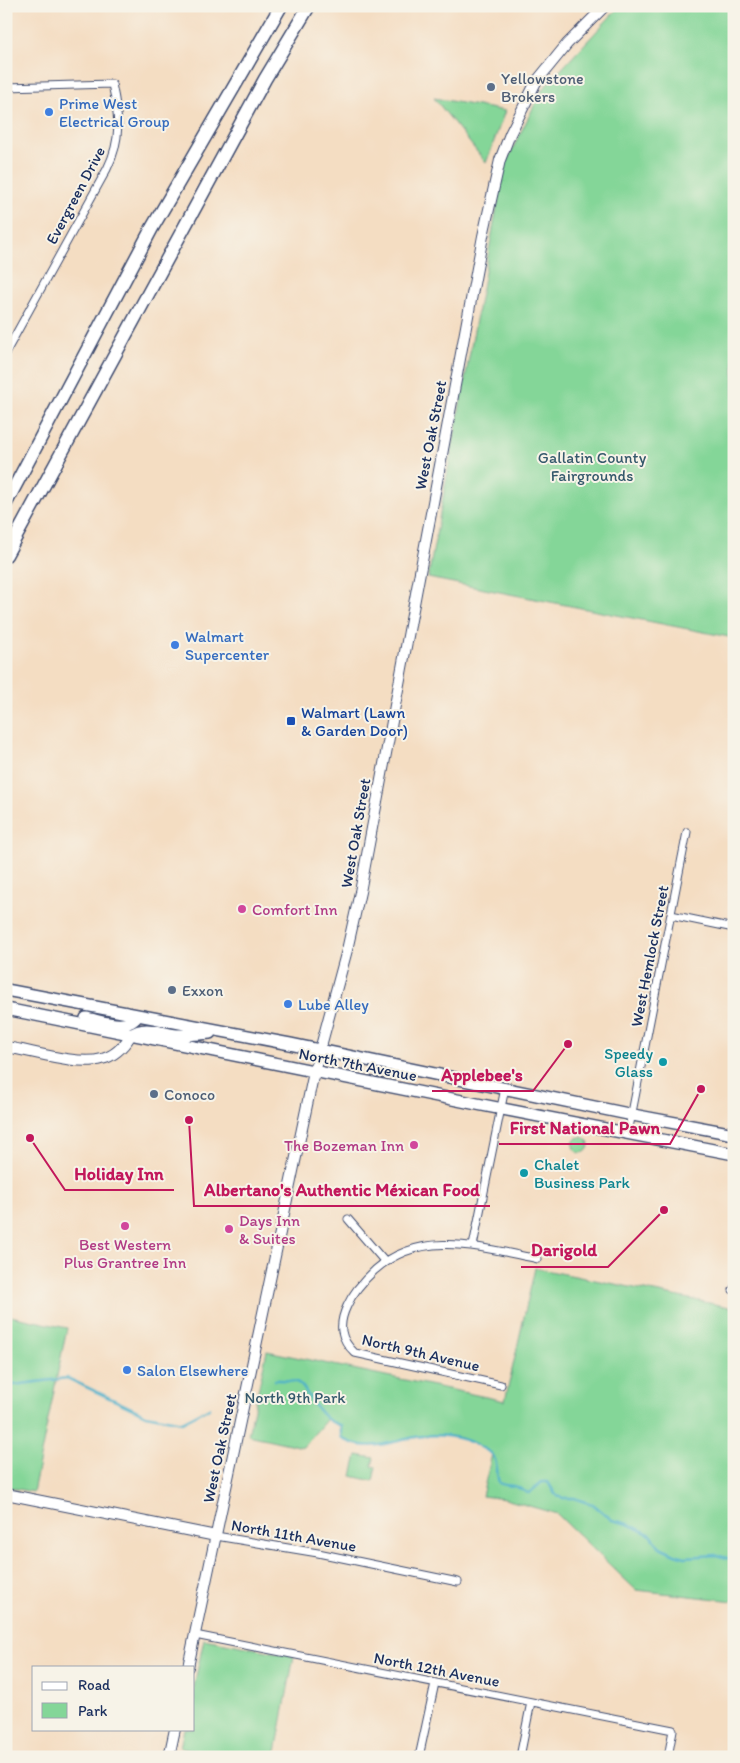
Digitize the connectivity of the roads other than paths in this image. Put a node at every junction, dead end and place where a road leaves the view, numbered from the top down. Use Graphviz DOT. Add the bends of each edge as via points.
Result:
graph roads {
  1 [pos="281,6"];
  2 [pos="309,6"];
  3 [pos="605,6"];
  4 [pos="6,87"];
  5 [pos="6,352"];
  6 [pos="6,503"];
  7 [pos="30,509"];
  8 [pos="6,555"];
  9 [pos="6,563"];
  10 [pos="687,832"];
  11 [pos="671,915"];
  12 [pos="734,928"];
  13 [pos="6,990"];
  14 [pos="11,1010"];
  15 [pos="138,1015"];
  16 [pos="229,1032"];
  17 [pos="131,1035"];
  18 [pos="6,1047"];
  19 [pos="320,1050"];
  20 [pos="314,1072"];
  21 [pos="504,1088"];
  22 [pos="500,1109"];
  23 [pos="632,1115"];
  24 [pos="628,1133"];
  25 [pos="734,1134"];
  26 [pos="734,1154"];
  27 [pos="348,1219"];
  28 [pos="474,1246"];
  29 [pos="538,1259"];
  30 [pos="385,1262"];
  31 [pos="501,1385"];
  32 [pos="6,1494"];
  33 [pos="216,1536"];
  34 [pos="458,1582"];
  35 [pos="195,1635"];
  36 [pos="188,1666"];
  37 [pos="434,1683"];
  38 [pos="531,1702"];
  39 [pos="174,1730"];
  40 [pos="169,1757"];
  41 [pos="419,1757"];
  42 [pos="520,1757"];
  43 [pos="668,1757"];
  1 -- 6 [label="highway" via="152,228"];
  2 -- 7 [label="highway" via="265,79"];
  3 -- 19 [label="street, West Oak Street" via="567,44 536,82 500,160 360,892"];
  4 -- 5 [label="street, Evergreen Drive" via="112,84 118,128 114,155 107,169"];
  7 -- 8 [label="highway"];
  7 -- 9 [label="highway"];
  10 -- 11 [label="street, West Hemlock Street"];
  11 -- 12 [label="street"];
  11 -- 23 [label="street, West Hemlock Street"];
  13 -- 15 [label="main road, North 7th Avenue"];
  14 -- 15 [label="main road" via="52,1012 122,1024 132,1022"];
  14 -- 17 [label="main road, North 7th Avenue"];
  15 -- 16 [label="main road, North 7th Avenue"];
  16 -- 17 [label="main road" via="179,1035 145,1029"];
  16 -- 19 [label="main road, North 7th Avenue"];
  17 -- 18 [label="street" via="124,1046 111,1056 92,1061"];
  17 -- 20 [label="main road, North 7th Avenue"];
  19 -- 20 [label="street, West Oak Street"];
  19 -- 21 [label="main road, North 7th Avenue"];
  20 -- 22 [label="main road, North 7th Avenue"];
  20 -- 33 [label="street, West Oak Street"];
  21 -- 22 [label="street"];
  21 -- 23 [label="main road, North 7th Avenue"];
  22 -- 24 [label="main road, North 7th Avenue"];
  22 -- 28 [label="street"];
  23 -- 24 [label="street, West Hemlock Street"];
  23 -- 25 [label="main road, North 7th Avenue"];
  24 -- 26 [label="main road, North 7th Avenue"];
  27 -- 30 [label="street"];
  28 -- 29 [label="street, North 9th Avenue"];
  28 -- 30 [label="street, North 9th Avenue" via="416,1247"];
  30 -- 31 [label="street, North 9th Avenue" via="352,1295 345,1309 340,1331 346,1345 356,1353"];
  32 -- 33 [label="street, North 11th Avenue"];
  33 -- 34 [label="street, North 11th Avenue"];
  33 -- 35 [label="street, West Oak Street"];
  35 -- 36 [label="street, West Oak Street"];
  35 -- 37 [label="street, North 12th Avenue"];
  37 -- 38 [label="street, North 12th Avenue"];
  37 -- 41 [label="street"];
  38 -- 42 [label="street"];
  38 -- 43 [label="street, North 12th Avenue" via="673,1730"];
  39 -- 40 [label="street"];
}
